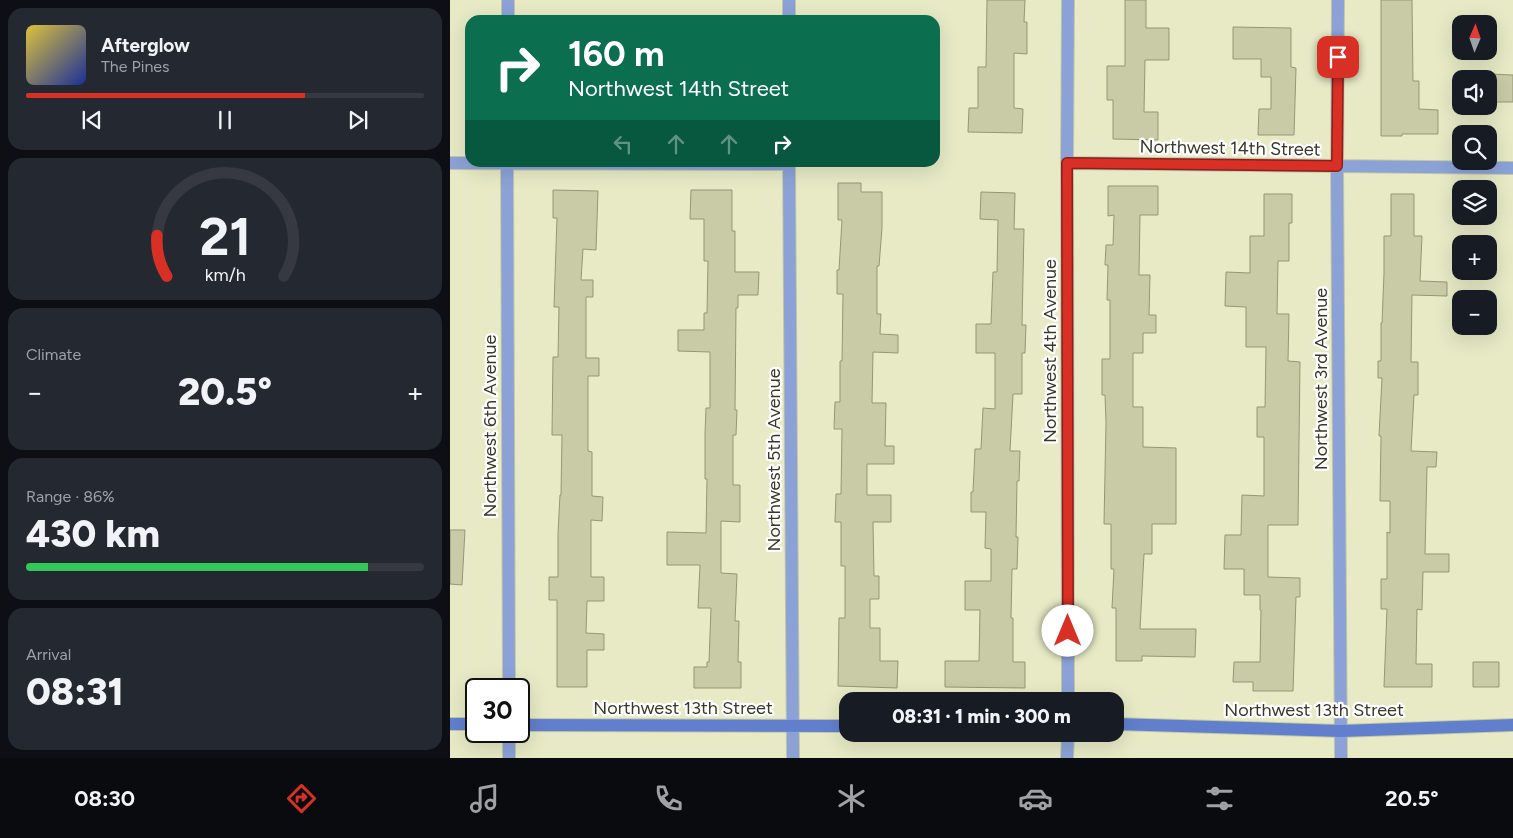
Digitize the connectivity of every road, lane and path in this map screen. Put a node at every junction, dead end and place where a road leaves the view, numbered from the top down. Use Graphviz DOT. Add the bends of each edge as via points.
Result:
graph roads {
  1 [pos="508,0"];
  2 [pos="789,0"];
  3 [pos="1068,0"];
  4 [pos="1338,0"];
  5 [pos="508,15"];
  6 [pos="789,15"];
  7 [pos="450,163"];
  8 [pos="465,163"];
  9 [pos="1067,163"];
  10 [pos="1337,166"];
  11 [pos="507,167"];
  12 [pos="789,167"];
  13 [pos="1513,168"];
  14 [pos="509,678"];
  15 [pos="1068,692"];
  16 [pos="450,724"];
  17 [pos="465,724"];
  18 [pos="1124,724"];
  19 [pos="530,725"];
  20 [pos="1513,725"];
  21 [pos="839,726"];
  22 [pos="793,727"];
  23 [pos="1341,731"];
  24 [pos="1068,742"];
  25 [pos="509,743"];
  26 [pos="509,758"];
  27 [pos="793,758"];
  28 [pos="1067,758"];
  29 [pos="1341,758"];
  1 -- 5 [label="street"];
  2 -- 6 [label="street"];
  3 -- 9 [label="street, Northwest 4th Avenue"];
  4 -- 10 [label="street, Northwest 3rd Avenue"];
  7 -- 8 [label="street"];
  9 -- 10 [label="street, Northwest 14th Street"];
  9 -- 15 [label="street, Northwest 4th Avenue"];
  10 -- 13 [label="street, Northwest 14th Street"];
  10 -- 23 [label="street, Northwest 3rd Avenue"];
  11 -- 14 [label="street, Northwest 6th Avenue"];
  12 -- 22 [label="street, Northwest 5th Avenue"];
  16 -- 17 [label="street"];
  18 -- 23 [label="street, Northwest 13th Street"];
  19 -- 22 [label="street, Northwest 13th Street"];
  20 -- 23 [label="street, Northwest 13th Street"];
  21 -- 22 [label="street, Northwest 13th Street"];
  22 -- 27 [label="street, Northwest 5th Avenue"];
  23 -- 29 [label="street, Northwest 3rd Avenue"];
  24 -- 28 [label="street"];
  25 -- 26 [label="street"];
}
